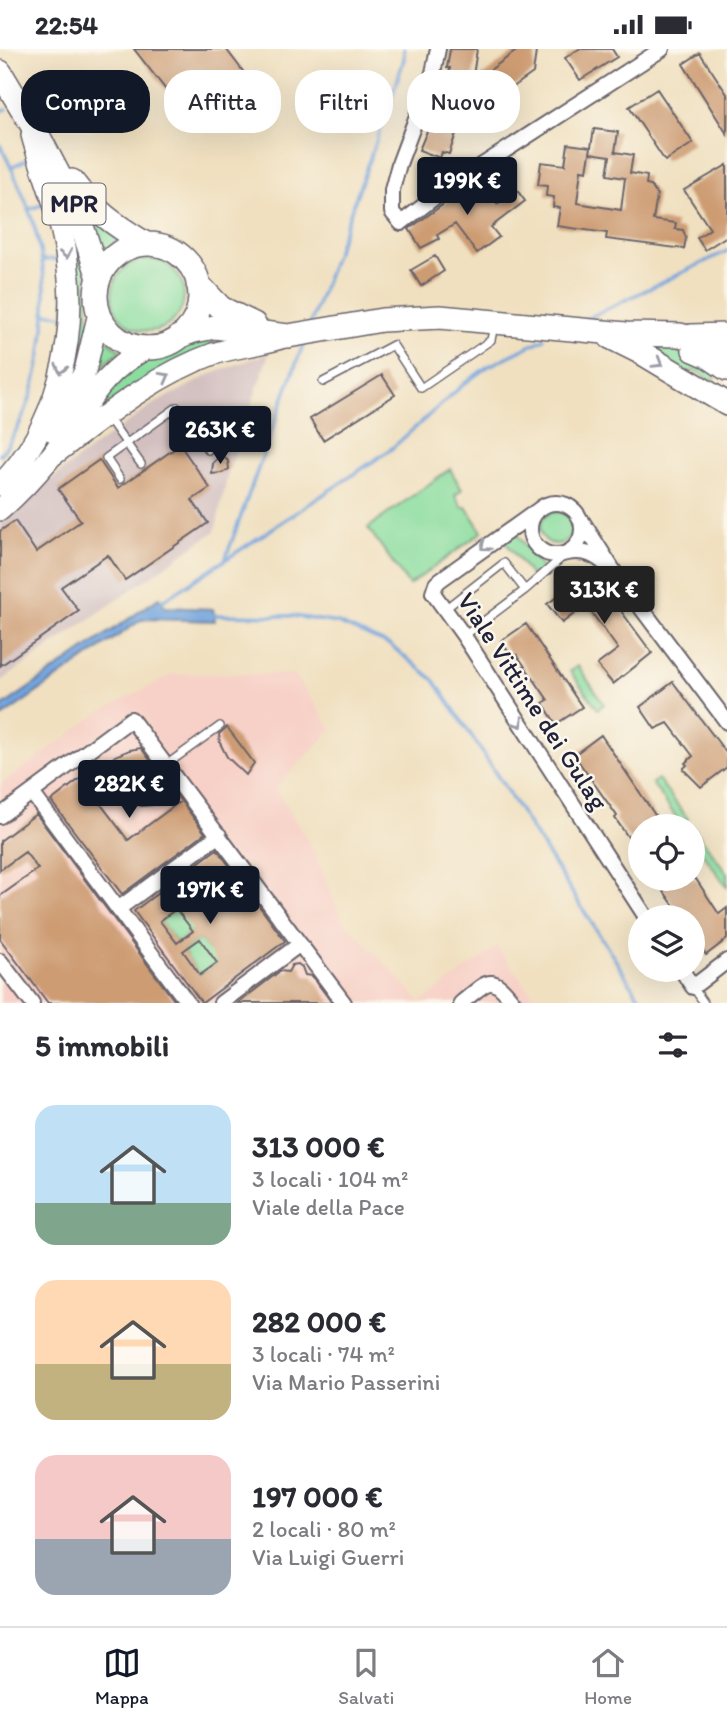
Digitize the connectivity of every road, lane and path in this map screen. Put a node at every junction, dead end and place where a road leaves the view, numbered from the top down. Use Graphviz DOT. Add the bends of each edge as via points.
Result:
graph roads {
  1 [pos="438,49"];
  2 [pos="662,49"];
  3 [pos="0,72"];
  4 [pos="21,107"];
  5 [pos="34,133"];
  6 [pos="36,133"];
  7 [pos="37,133"];
  8 [pos="146,244"];
  9 [pos="99,278"];
  10 [pos="198,284"];
  11 [pos="99,313"];
  12 [pos="494,321"];
  13 [pos="589,330"];
  14 [pos="626,334"];
  15 [pos="727,334"];
  16 [pos="291,335"];
  17 [pos="680,335"];
  18 [pos="180,336"];
  19 [pos="149,347"];
  20 [pos="727,349"];
  21 [pos="727,369"];
  22 [pos="323,382"];
  23 [pos="727,404"];
  24 [pos="106,415"];
  25 [pos="126,443"];
  26 [pos="208,450"];
  27 [pos="49,458"];
  28 [pos="141,464"];
  29 [pos="120,479"];
  30 [pos="0,485"];
  31 [pos="0,494"];
  32 [pos="541,508"];
  33 [pos="0,510"];
  34 [pos="577,515"];
  35 [pos="567,553"];
  36 [pos="615,573"];
  37 [pos="525,590"];
  38 [pos="444,610"];
  39 [pos="464,636"];
  40 [pos="727,722"];
  41 [pos="219,726"];
  42 [pos="166,765"];
  43 [pos="32,793"];
  44 [pos="0,817"];
  45 [pos="219,835"];
  46 [pos="638,905"];
  47 [pos="118,909"];
  48 [pos="300,944"];
  49 [pos="0,961"];
  50 [pos="727,961"];
  51 [pos="705,970"];
  52 [pos="690,982"];
  53 [pos="32,1003"];
  54 [pos="188,1003"];
  55 [pos="222,1003"];
  56 [pos="344,1003"];
  57 [pos="461,1003"];
  58 [pos="514,1003"];
  59 [pos="704,1003"];
  1 -- 2 [label="street" via="392,190 392,212 401,223 447,188"];
  3 -- 4 [label="main road, MPR"];
  5 -- 30 [label="main road, MPR, one-way" via="64,244 70,302 66,344 47,414 21,461"];
  6 -- 9 [label="main road, MPR" via="76,208"];
  7 -- 8 [label="main road, MPR" via="96,210"];
  8 -- 9 [label="main road" via="121,251"];
  8 -- 10 [label="main road" via="179,255"];
  9 -- 11 [label="main road"];
  10 -- 16 [label="main road" via="221,308"];
  10 -- 18 [label="main road" via="198,309"];
  11 -- 19 [label="main road" via="115,335"];
  11 -- 31 [label="main road" via="85,371 64,413 41,451"];
  12 -- 13 [label="main road"];
  12 -- 16 [label="main road" via="411,318"];
  12 -- 22 [label="lane" via="491,340 421,388 393,345"];
  13 -- 14 [label="main road"];
  13 -- 23 [label="main road, one-way" via="642,353"];
  14 -- 17 [label="main road"];
  14 -- 21 [label="main road" via="677,344"];
  15 -- 17 [label="main road"];
  16 -- 18 [label="main road" via="215,327"];
  24 -- 16 [label="main road, one-way" via="185,366 220,352"];
  17 -- 20 [label="main road"];
  18 -- 19 [label="main road"];
  19 -- 27 [label="main road" via="123,361 103,381"];
  24 -- 25 [label="lane"];
  24 -- 27 [label="main road"];
  25 -- 26 [label="lane" via="177,407"];
  25 -- 28 [label="lane"];
  25 -- 29 [label="lane" via="106,458"];
  27 -- 33 [label="main road"];
  32 -- 34 [label="street" via="564,504"];
  32 -- 35 [label="street" via="530,524 532,541 547,554"];
  32 -- 38 [label="street, Viale Vittime dei Gulag, one-way" via="436,585 433,593"];
  34 -- 35 [label="street" via="582,533"];
  34 -- 36 [label="street"];
  35 -- 36 [label="street" via="594,555"];
  35 -- 37 [label="lane"];
  36 -- 40 [label="street"];
  37 -- 38 [label="lane" via="504,563"];
  37 -- 39 [label="lane"];
  38 -- 39 [label="street, Viale Vittime dei Gulag"];
  39 -- 46 [label="street, Viale Vittime dei Gulag, one-way"];
  41 -- 42 [label="lane"];
  42 -- 43 [label="street" via="131,719"];
  42 -- 45 [label="street"];
  43 -- 44 [label="street"];
  43 -- 47 [label="street"];
  45 -- 47 [label="street"];
  45 -- 48 [label="street"];
  47 -- 54 [label="street"];
  48 -- 55 [label="street"];
  48 -- 56 [label="street"];
  49 -- 53 [label="street"];
  50 -- 51 [label="street"];
  52 -- 59 [label="lane"];
  57 -- 58 [label="street" via="494,982"];
}
